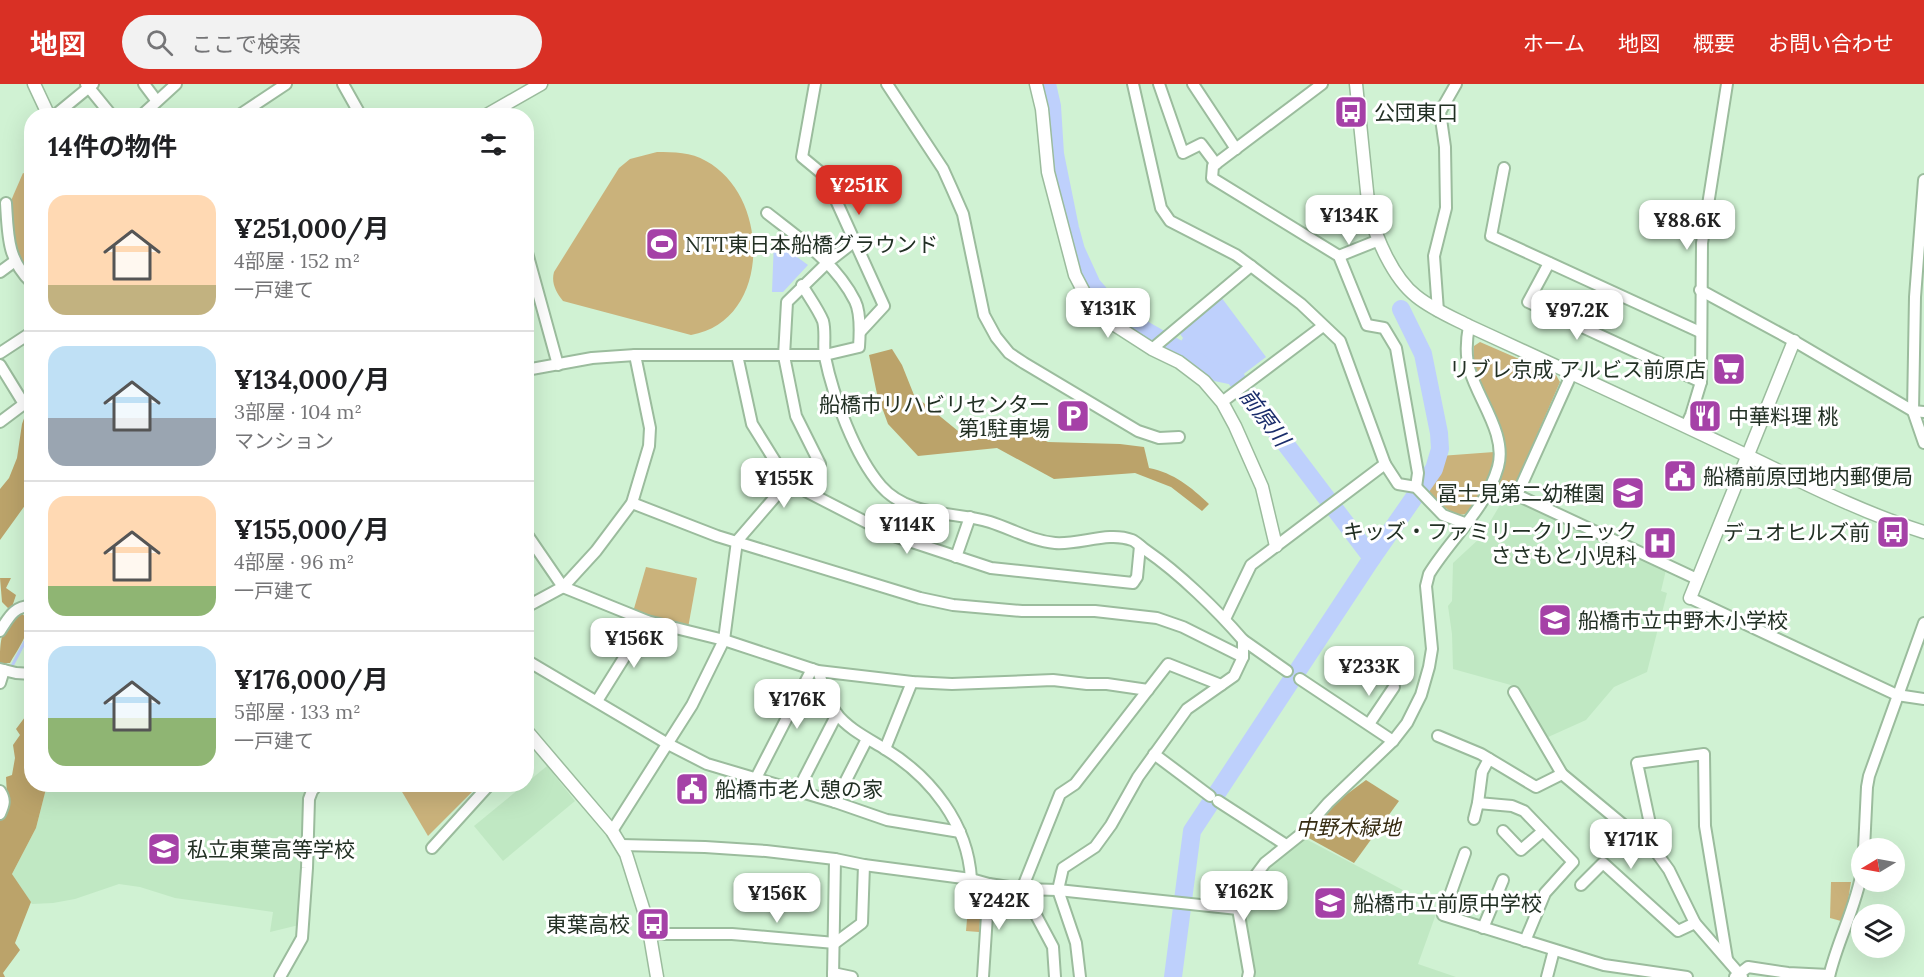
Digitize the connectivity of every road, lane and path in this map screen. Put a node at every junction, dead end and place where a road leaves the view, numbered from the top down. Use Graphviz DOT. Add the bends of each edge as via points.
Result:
graph roads {
  1 [pos="34,84"];
  2 [pos="144,84"];
  3 [pos="176,84"];
  4 [pos="286,84"];
  5 [pos="343,84"];
  6 [pos="541,84"];
  7 [pos="815,84"];
  8 [pos="887,84"];
  9 [pos="1036,84"];
  10 [pos="1133,84"];
  11 [pos="1159,84"];
  12 [pos="1193,84"];
  13 [pos="1322,84"];
  14 [pos="1356,84"];
  15 [pos="1456,84"];
  16 [pos="1727,84"];
  17 [pos="89,85"];
  18 [pos="156,100"];
  19 [pos="45,108"];
  20 [pos="63,108"];
  21 [pos="106,108"];
  22 [pos="148,108"];
  23 [pos="250,108"];
  24 [pos="356,108"];
  25 [pos="502,108"];
  26 [pos="1236,149"];
  27 [pos="1216,164"];
  28 [pos="1504,168"];
  29 [pos="1924,184"];
  30 [pos="6,203"];
  31 [pos="767,213"];
  32 [pos="1379,240"];
  33 [pos="855,241"];
  34 [pos="1339,256"];
  35 [pos="15,261"];
  36 [pos="828,262"];
  37 [pos="1549,263"];
  38 [pos="1251,266"];
  39 [pos="0,272"];
  40 [pos="24,276"];
  41 [pos="534,278"];
  42 [pos="802,285"];
  43 [pos="1700,290"];
  44 [pos="1438,311"];
  45 [pos="1323,326"];
  46 [pos="1469,326"];
  47 [pos="860,332"];
  48 [pos="1700,332"];
  49 [pos="24,337"];
  50 [pos="1794,341"];
  51 [pos="1152,349"];
  52 [pos="0,353"];
  53 [pos="635,355"];
  54 [pos="736,355"];
  55 [pos="825,355"];
  56 [pos="784,356"];
  57 [pos="558,365"];
  58 [pos="0,366"];
  59 [pos="534,369"];
  60 [pos="1572,373"];
  61 [pos="1701,382"];
  62 [pos="1222,402"];
  63 [pos="1919,412"];
  64 [pos="0,422"];
  65 [pos="1686,426"];
  66 [pos="1179,437"];
  67 [pos="1924,443"];
  68 [pos="1748,456"];
  69 [pos="1385,464"];
  70 [pos="788,482"];
  71 [pos="1416,487"];
  72 [pos="633,503"];
  73 [pos="970,517"];
  74 [pos="1467,524"];
  75 [pos="1924,532"];
  76 [pos="737,541"];
  77 [pos="534,544"];
  78 [pos="1140,546"];
  79 [pos="1276,546"];
  80 [pos="956,557"];
  81 [pos="1697,579"];
  82 [pos="563,587"];
  83 [pos="1690,598"];
  84 [pos="534,605"];
  85 [pos="24,607"];
  86 [pos="1225,619"];
  87 [pos="647,621"];
  88 [pos="1924,623"];
  89 [pos="0,632"];
  90 [pos="724,640"];
  91 [pos="1243,640"];
  92 [pos="1243,657"];
  93 [pos="534,665"];
  94 [pos="2,670"];
  95 [pos="815,670"];
  96 [pos="1287,671"];
  97 [pos="24,673"];
  98 [pos="1300,679"];
  99 [pos="912,682"];
  100 [pos="0,683"];
  101 [pos="1221,685"];
  102 [pos="1394,687"];
  103 [pos="1148,690"];
  104 [pos="1515,692"];
  105 [pos="1897,695"];
  106 [pos="1924,699"];
  107 [pos="597,701"];
  108 [pos="837,714"];
  109 [pos="1369,724"];
  110 [pos="1438,736"];
  111 [pos="867,740"];
  112 [pos="1394,741"];
  113 [pos="534,744"];
  114 [pos="668,744"];
  115 [pos="885,749"];
  116 [pos="1154,754"];
  117 [pos="1489,759"];
  118 [pos="1562,774"];
  119 [pos="756,778"];
  120 [pos="798,790"];
  121 [pos="0,791"];
  122 [pos="312,792"];
  123 [pos="483,792"];
  124 [pos="836,802"];
  125 [pos="1478,803"];
  126 [pos="0,814"];
  127 [pos="1474,819"];
  128 [pos="612,831"];
  129 [pos="1503,831"];
  130 [pos="1543,831"];
  131 [pos="960,832"];
  132 [pos="1864,838"];
  133 [pos="1286,845"];
  134 [pos="621,846"];
  135 [pos="432,848"];
  136 [pos="1656,852"];
  137 [pos="1465,853"];
  138 [pos="835,859"];
  139 [pos="864,865"];
  140 [pos="971,879"];
  141 [pos="1503,880"];
  142 [pos="988,884"];
  143 [pos="1581,885"];
  144 [pos="1022,889"];
  145 [pos="1058,890"];
  146 [pos="1856,892"];
  147 [pos="1238,909"];
  148 [pos="1695,923"];
  149 [pos="1483,928"];
  150 [pos="650,934"];
  151 [pos="1525,941"];
  152 [pos="835,943"];
  153 [pos="1554,950"];
  154 [pos="1727,959"];
  155 [pos="833,975"];
  156 [pos="1739,976"];
  157 [pos="1829,976"];
  158 [pos="280,977"];
  159 [pos="657,977"];
  160 [pos="852,977"];
  161 [pos="983,977"];
  162 [pos="1055,977"];
  163 [pos="1080,977"];
  164 [pos="1248,977"];
  165 [pos="1547,977"];
  166 [pos="1687,977"];
  1 -- 19 [label="street"];
  2 -- 18 [label="street"];
  3 -- 18 [label="street"];
  4 -- 23 [label="street"];
  5 -- 24 [label="street"];
  6 -- 25 [label="street"];
  7 -- 33 [label="street" via="802,156 825,176"];
  8 -- 66 [label="street" via="943,169 963,214 984,315 1002,346 1138,432 1159,438"];
  9 -- 51 [label="street" via="1048,172 1075,274 1086,296 1110,322"];
  10 -- 38 [label="street" via="1161,208 1170,220"];
  11 -- 27 [label="street" via="1183,153 1201,144"];
  12 -- 26 [label="street"];
  13 -- 26 [label="street"];
  14 -- 32 [label="street" via="1369,211"];
  15 -- 44 [label="street" via="1440,112 1446,208 1434,256"];
  16 -- 43 [label="street" via="1703,231"];
  17 -- 20 [label="street"];
  17 -- 21 [label="street"];
  18 -- 22 [label="street"];
  26 -- 27 [label="street"];
  27 -- 34 [label="street" via="1212,178"];
  28 -- 37 [label="street" via="1491,236"];
  29 -- 63 [label="street" via="1915,297"];
  30 -- 35 [label="street" via="9,245"];
  31 -- 36 [label="street"];
  32 -- 34 [label="street"];
  32 -- 44 [label="street" via="1405,286"];
  33 -- 36 [label="street"];
  33 -- 47 [label="street" via="884,306"];
  34 -- 71 [label="street" via="1367,325 1384,328 1396,348 1418,473"];
  35 -- 39 [label="street"];
  35 -- 40 [label="street"];
  36 -- 42 [label="street"];
  36 -- 47 [label="street" via="856,302"];
  37 -- 48 [label="street"];
  37 -- 61 [label="street" via="1528,302"];
  38 -- 45 [label="street"];
  38 -- 51 [label="street"];
  41 -- 57 [label="street"];
  42 -- 55 [label="street" via="823,322"];
  42 -- 56 [label="street" via="787,302"];
  43 -- 48 [label="street"];
  43 -- 50 [label="street"];
  44 -- 46 [label="street"];
  45 -- 62 [label="street"];
  45 -- 69 [label="street" via="1340,341"];
  46 -- 60 [label="street"];
  46 -- 74 [label="street" via="1465,346 1469,370 1493,426 1499,464"];
  47 -- 55 [label="street" via="859,346"];
  48 -- 61 [label="street"];
  49 -- 52 [label="street"];
  50 -- 63 [label="street"];
  50 -- 68 [label="street"];
  51 -- 62 [label="street" via="1179,362 1204,381"];
  53 -- 54 [label="street"];
  53 -- 57 [label="street"];
  53 -- 72 [label="street" via="650,428 649,446"];
  54 -- 56 [label="street"];
  54 -- 70 [label="street" via="752,424"];
  55 -- 56 [label="street"];
  55 -- 73 [label="street" via="856,446 881,486 911,507"];
  56 -- 70 [label="street" via="796,416 820,464"];
  57 -- 59 [label="street"];
  58 -- 64 [label="street" via="24,404"];
  60 -- 65 [label="street"];
  60 -- 81 [label="street" via="1518,495"];
  61 -- 65 [label="street"];
  62 -- 79 [label="street" via="1262,487"];
  63 -- 67 [label="street"];
  65 -- 68 [label="street"];
  68 -- 75 [label="street" via="1840,501"];
  68 -- 81 [label="street"];
  69 -- 71 [label="street" via="1398,484"];
  69 -- 79 [label="street"];
  70 -- 76 [label="street"];
  70 -- 80 [label="street" via="891,535"];
  71 -- 74 [label="street" via="1443,515"];
  72 -- 76 [label="street"];
  72 -- 82 [label="street"];
  73 -- 78 [label="street" via="1056,543 1111,537 1133,540"];
  73 -- 80 [label="street"];
  74 -- 112 [label="street" via="1429,574 1429,667 1421,695"];
  76 -- 90 [label="street"];
  76 -- 92 [label="street" via="888,589 953,604 1157,618"];
  77 -- 82 [label="street"];
  78 -- 80 [label="street" via="1133,583 991,568"];
  78 -- 86 [label="street"];
  79 -- 86 [label="street" via="1251,565"];
  81 -- 83 [label="street"];
  82 -- 84 [label="street"];
  82 -- 87 [label="street"];
  83 -- 105 [label="street"];
  85 -- 89 [label="street" via="16,610"];
  86 -- 91 [label="street"];
  87 -- 90 [label="street"];
  87 -- 107 [label="street"];
  88 -- 105 [label="street"];
  90 -- 95 [label="street"];
  90 -- 114 [label="street"];
  91 -- 92 [label="street"];
  91 -- 96 [label="street"];
  92 -- 101 [label="street" via="1234,676"];
  93 -- 107 [label="street"];
  94 -- 97 [label="street"];
  94 -- 100 [label="street"];
  95 -- 99 [label="street"];
  95 -- 108 [label="street"];
  95 -- 119 [label="street"];
  98 -- 109 [label="street"];
  99 -- 103 [label="street" via="1053,680"];
  99 -- 115 [label="street"];
  101 -- 103 [label="street" via="1168,664"];
  101 -- 116 [label="street" via="1187,709"];
  102 -- 109 [label="street"];
  103 -- 144 [label="street" via="1076,784 1060,794"];
  104 -- 118 [label="street"];
  105 -- 106 [label="street"];
  105 -- 132 [label="street" via="1869,776"];
  107 -- 114 [label="street"];
  108 -- 111 [label="street"];
  108 -- 120 [label="street"];
  109 -- 112 [label="street"];
  110 -- 117 [label="street"];
  111 -- 115 [label="street"];
  111 -- 124 [label="street"];
  112 -- 133 [label="street"];
  113 -- 128 [label="street"];
  114 -- 119 [label="street" via="707,764"];
  114 -- 128 [label="street"];
  115 -- 131 [label="street" via="934,791 951,812"];
  116 -- 133 [label="street"];
  116 -- 145 [label="street" via="1095,847 1063,868"];
  117 -- 118 [label="street" via="1536,787"];
  117 -- 125 [label="street" via="1482,772"];
  118 -- 136 [label="street"];
  119 -- 120 [label="street"];
  120 -- 124 [label="street"];
  121 -- 126 [label="street" via="5,804"];
  122 -- 158 [label="street" via="302,938"];
  123 -- 135 [label="street"];
  124 -- 131 [label="street" via="887,820"];
  125 -- 127 [label="street"];
  125 -- 130 [label="street" via="1524,811"];
  128 -- 134 [label="street"];
  129 -- 130 [label="street" via="1521,850"];
  130 -- 151 [label="street" via="1573,862 1545,893"];
  131 -- 140 [label="street" via="970,859"];
  133 -- 147 [label="street" via="1265,862"];
  134 -- 138 [label="street" via="705,847"];
  134 -- 150 [label="street" via="630,862"];
  136 -- 148 [label="street"];
  136 -- 154 [label="street" via="1637,763 1704,754 1706,826"];
  137 -- 149 [label="street" via="1443,915"];
  138 -- 139 [label="street"];
  138 -- 152 [label="street"];
  139 -- 140 [label="street"];
  139 -- 152 [label="street" via="862,923"];
  140 -- 142 [label="street"];
  141 -- 149 [label="street"];
  142 -- 144 [label="street"];
  142 -- 161 [label="street"];
  143 -- 148 [label="street" via="1603,863 1678,932"];
  144 -- 145 [label="street"];
  144 -- 162 [label="street" via="1053,947"];
  145 -- 147 [label="street"];
  145 -- 163 [label="street" via="1076,943"];
  146 -- 157 [label="street"];
  147 -- 164 [label="street"];
  148 -- 154 [label="street"];
  149 -- 151 [label="street"];
  150 -- 152 [label="street" via="732,934"];
  150 -- 159 [label="street"];
  151 -- 153 [label="street"];
  152 -- 155 [label="street"];
  153 -- 165 [label="street"];
  153 -- 166 [label="street" via="1604,965"];
  154 -- 156 [label="street"];
  155 -- 160 [label="street"];
  156 -- 157 [label="street" via="1748,967"];
}
